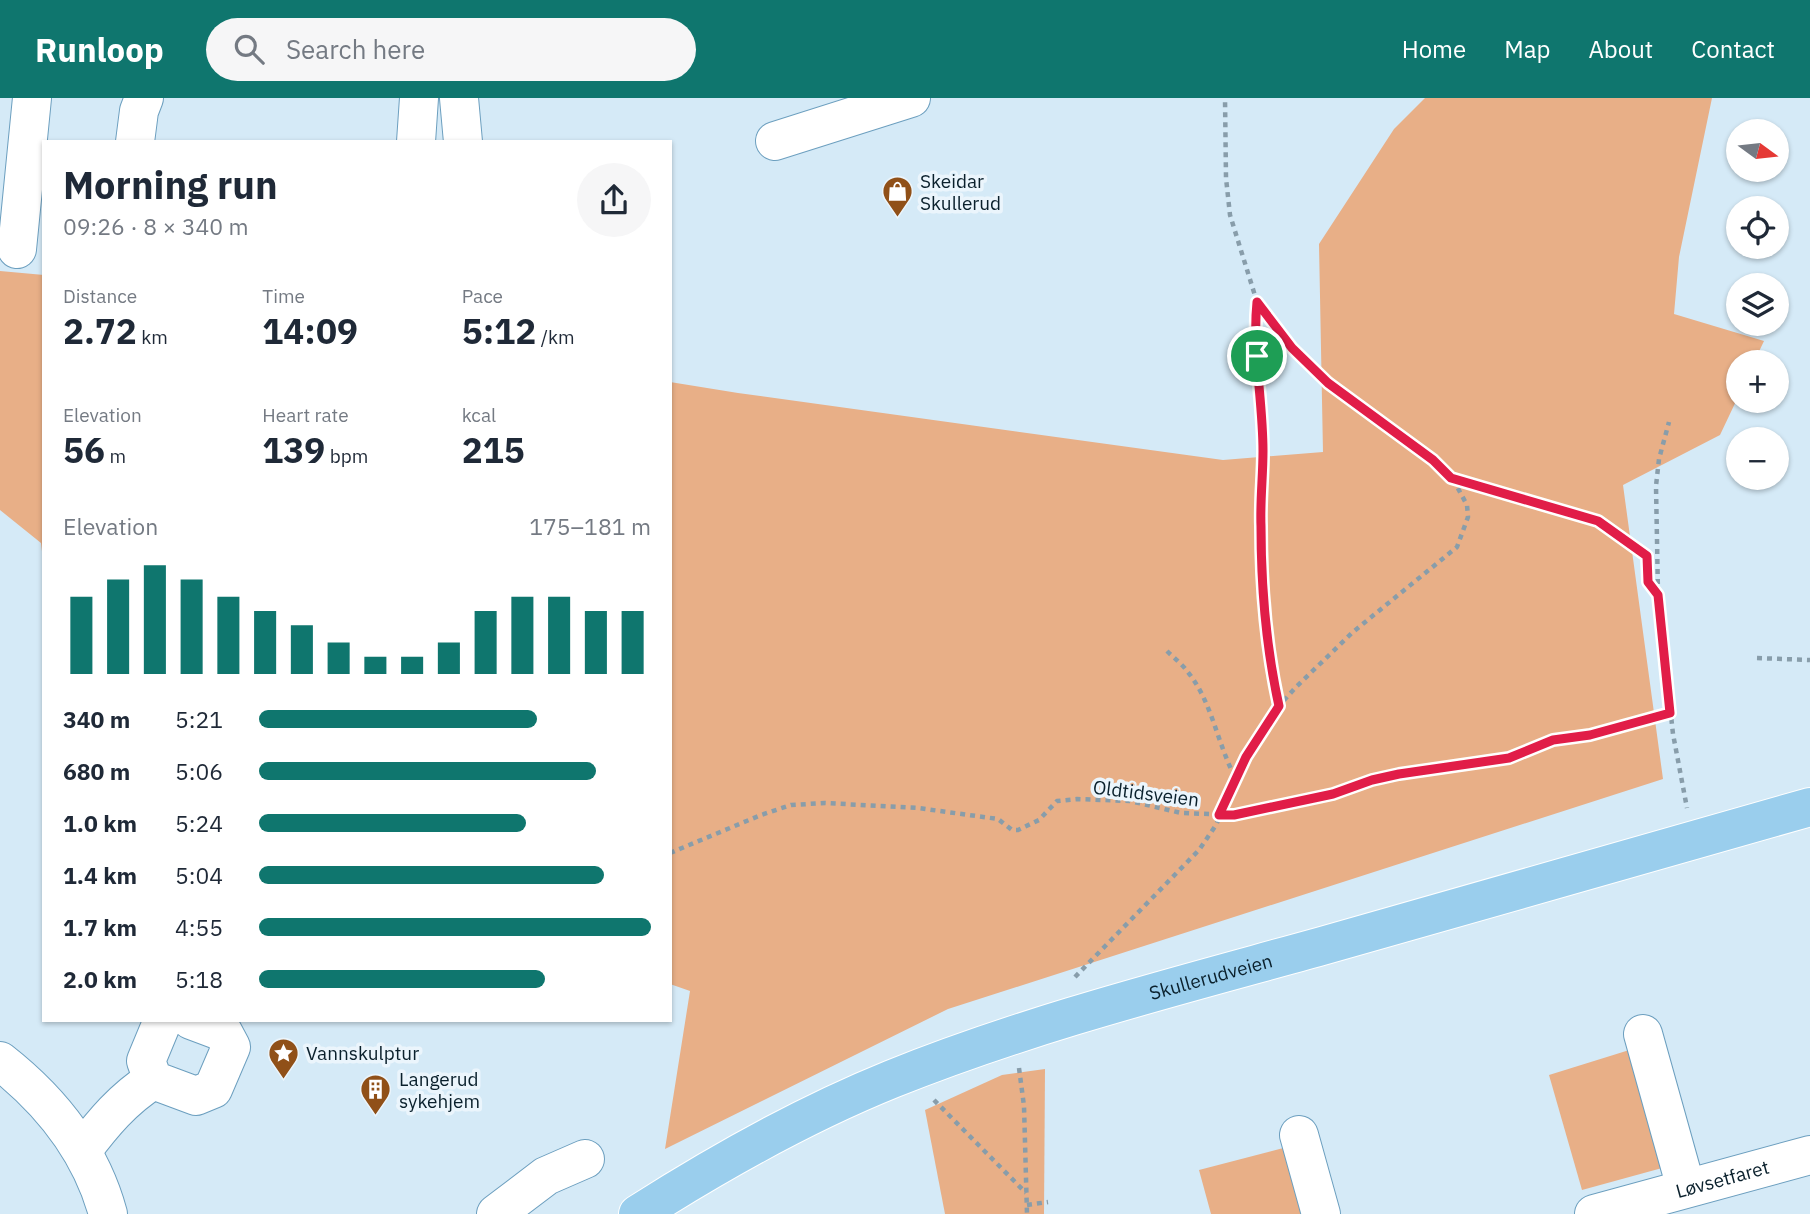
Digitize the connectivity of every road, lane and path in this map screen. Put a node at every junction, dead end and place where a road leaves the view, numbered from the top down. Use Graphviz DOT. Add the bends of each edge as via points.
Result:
graph roads {
  1 [pos="32,98"];
  2 [pos="144,98"];
  3 [pos="419,98"];
  4 [pos="459,98"];
  5 [pos="911,98"];
  6 [pos="1225,98"];
  7 [pos="135,140"];
  8 [pos="416,140"];
  9 [pos="463,140"];
  10 [pos="775,141"];
  11 [pos="17,249"];
  12 [pos="1257,302"];
  13 [pos="1669,422"];
  14 [pos="1451,478"];
  15 [pos="1658,595"];
  16 [pos="1167,651"];
  17 [pos="1757,658"];
  18 [pos="1810,660"];
  19 [pos="1279,706"];
  20 [pos="1670,713"];
  21 [pos="1235,778"];
  22 [pos="1810,807"];
  23 [pos="1219,815"];
  24 [pos="1693,840"];
  25 [pos="672,852"];
  26 [pos="1070,982"];
  27 [pos="162,1022"];
  28 [pos="196,1022"];
  29 [pos="1643,1034"];
  30 [pos="0,1061"];
  31 [pos="1019,1063"];
  32 [pos="153,1080"];
  33 [pos="928,1095"];
  34 [pos="1299,1135"];
  35 [pos="82,1151"];
  36 [pos="1810,1155"];
  37 [pos="585,1159"];
  38 [pos="1027,1194"];
  39 [pos="1675,1199"];
  40 [pos="1048,1202"];
  41 [pos="1027,1205"];
  42 [pos="108,1214"];
  43 [pos="495,1214"];
  44 [pos="638,1214"];
  45 [pos="1027,1214"];
  46 [pos="1321,1214"];
  47 [pos="1594,1214"];
  1 -- 11 [label="street"];
  2 -- 7 [label="street"];
  3 -- 8 [label="street"];
  4 -- 9 [label="street"];
  5 -- 10 [label="street"];
  6 -- 12 [label="path" via="1230,215"];
  12 -- 14 [label="path" via="1292,348 1328,383"];
  12 -- 19 [label="path" via="1254,328 1263,451 1261,560 1269,661"];
  13 -- 15 [label="path" via="1656,485"];
  14 -- 15 [label="path" via="1598,521 1647,556 1648,582"];
  14 -- 19 [label="path" via="1468,510 1457,547 1353,632"];
  15 -- 20 [label="path"];
  16 -- 21 [label="path" via="1188,671 1199,690"];
  17 -- 18 [label="path"];
  19 -- 21 [label="path"];
  20 -- 23 [label="path, Oldtidsveien" via="1553,740 1509,758 1399,774 1321,796"];
  20 -- 24 [label="path"];
  21 -- 23 [label="path"];
  22 -- 24 [label="main road, Skullerudveien"];
  23 -- 25 [label="path, Oldtidsveien" via="1181,813 1130,801 1077,799 1057,801 1039,820 1017,831 998,819 918,808 791,805"];
  23 -- 26 [label="path" via="1199,850"];
  24 -- 44 [label="main road, Skullerudveien" via="976,1047 889,1080 794,1125"];
  27 -- 32 [label="street" via="146,1061"];
  28 -- 32 [label="street" via="223,1032 231,1047 213,1090 197,1096"];
  29 -- 39 [label="street"];
  30 -- 35 [label="street" via="62,1119"];
  31 -- 38 [label="path"];
  32 -- 35 [label="street" via="113,1111"];
  33 -- 38 [label="path"];
  34 -- 46 [label="street"];
  35 -- 42 [label="street"];
  36 -- 39 [label="street, Løvsetfaret"];
  37 -- 43 [label="street" via="546,1177"];
  38 -- 41 [label="path"];
  39 -- 47 [label="street, Løvsetfaret"];
  40 -- 41 [label="path"];
  41 -- 45 [label="path"];
}
